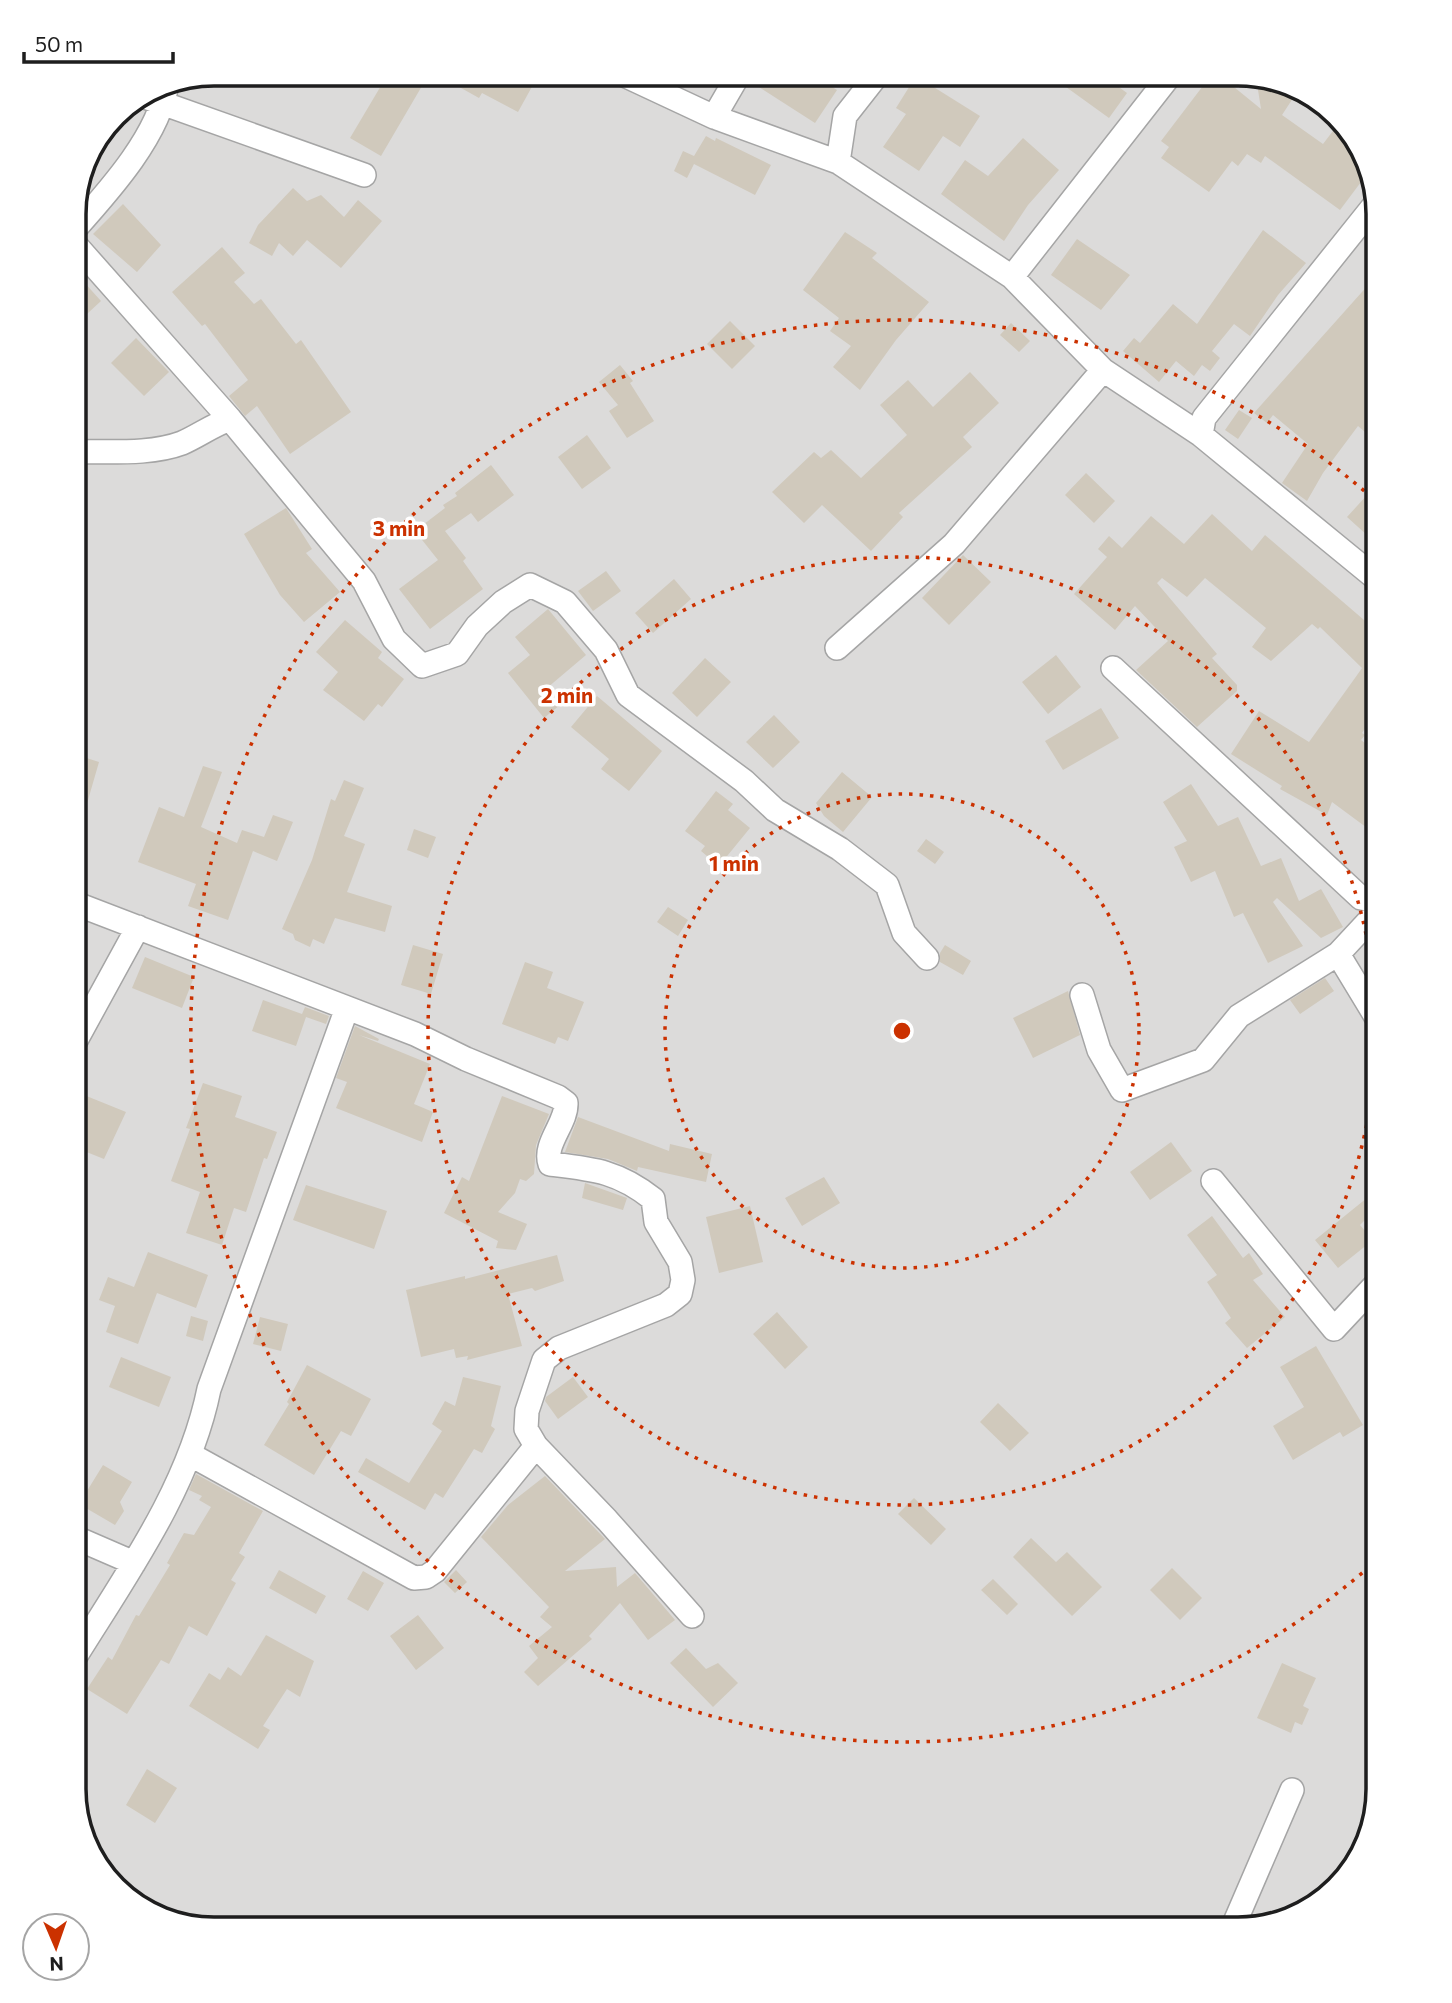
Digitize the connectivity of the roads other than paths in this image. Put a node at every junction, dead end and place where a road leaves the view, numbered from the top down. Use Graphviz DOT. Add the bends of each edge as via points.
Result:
graph roads {
  1 [pos="648,86"];
  2 [pos="731,86"];
  3 [pos="869,86"];
  4 [pos="1162,86"];
  5 [pos="169,94"];
  6 [pos="165,95"];
  7 [pos="714,117"];
  8 [pos="838,162"];
  9 [pos="364,175"];
  10 [pos="86,216"];
  11 [pos="1366,217"];
  12 [pos="86,257"];
  13 [pos="1012,277"];
  14 [pos="1103,370"];
  15 [pos="230,419"];
  16 [pos="1201,435"];
  17 [pos="86,452"];
  18 [pos="1366,570"];
  19 [pos="837,648"];
  20 [pos="1113,668"];
  21 [pos="1366,899"];
  22 [pos="86,908"];
  23 [pos="1366,924"];
  24 [pos="138,927"];
  25 [pos="1338,954"];
  26 [pos="927,958"];
  27 [pos="1082,995"];
  28 [pos="1366,1000"];
  29 [pos="347,1008"];
  30 [pos="86,1022"];
  31 [pos="1213,1181"];
  32 [pos="1366,1295"];
  33 [pos="536,1446"];
  34 [pos="191,1455"];
  35 [pos="86,1541"];
  36 [pos="134,1563"];
  37 [pos="692,1616"];
  38 [pos="86,1641"];
  39 [pos="1292,1790"];
  40 [pos="1238,1917"];
  1 -- 7 [label="street"];
  2 -- 7 [label="street"];
  3 -- 8 [label="street" via="845,116"];
  4 -- 13 [label="street"];
  5 -- 9 [label="street"];
  6 -- 10 [label="street" via="117,180"];
  7 -- 8 [label="street"];
  8 -- 13 [label="street"];
  11 -- 16 [label="street" via="1205,418"];
  12 -- 15 [label="street"];
  13 -- 14 [label="street"];
  14 -- 16 [label="street"];
  14 -- 19 [label="street" via="954,544"];
  15 -- 17 [label="street" via="155,450"];
  15 -- 26 [label="street" via="364,582 394,639 422,666 457,654 477,626 530,585 565,602 606,650 628,695 744,781 775,810 840,849 887,885 904,933"];
  16 -- 18 [label="street"];
  20 -- 21 [label="street"];
  22 -- 24 [label="street"];
  23 -- 25 [label="street"];
  24 -- 29 [label="street"];
  24 -- 30 [label="street"];
  25 -- 27 [label="street" via="1239,1016 1203,1060 1122,1090 1099,1050"];
  25 -- 28 [label="street"];
  29 -- 33 [label="street" via="558,1097 566,1103 566,1110 548,1158 550,1164 602,1170 630,1181 653,1199 656,1222 680,1262 680,1294 666,1305 559,1348 544,1360 527,1411 526,1429"];
  29 -- 34 [label="street" via="209,1389"];
  31 -- 32 [label="street" via="1334,1329"];
  33 -- 34 [label="street" via="435,1571 414,1578"];
  33 -- 37 [label="street"];
  34 -- 36 [label="street"];
  35 -- 36 [label="street"];
  36 -- 38 [label="street"];
  39 -- 40 [label="street"];
}
